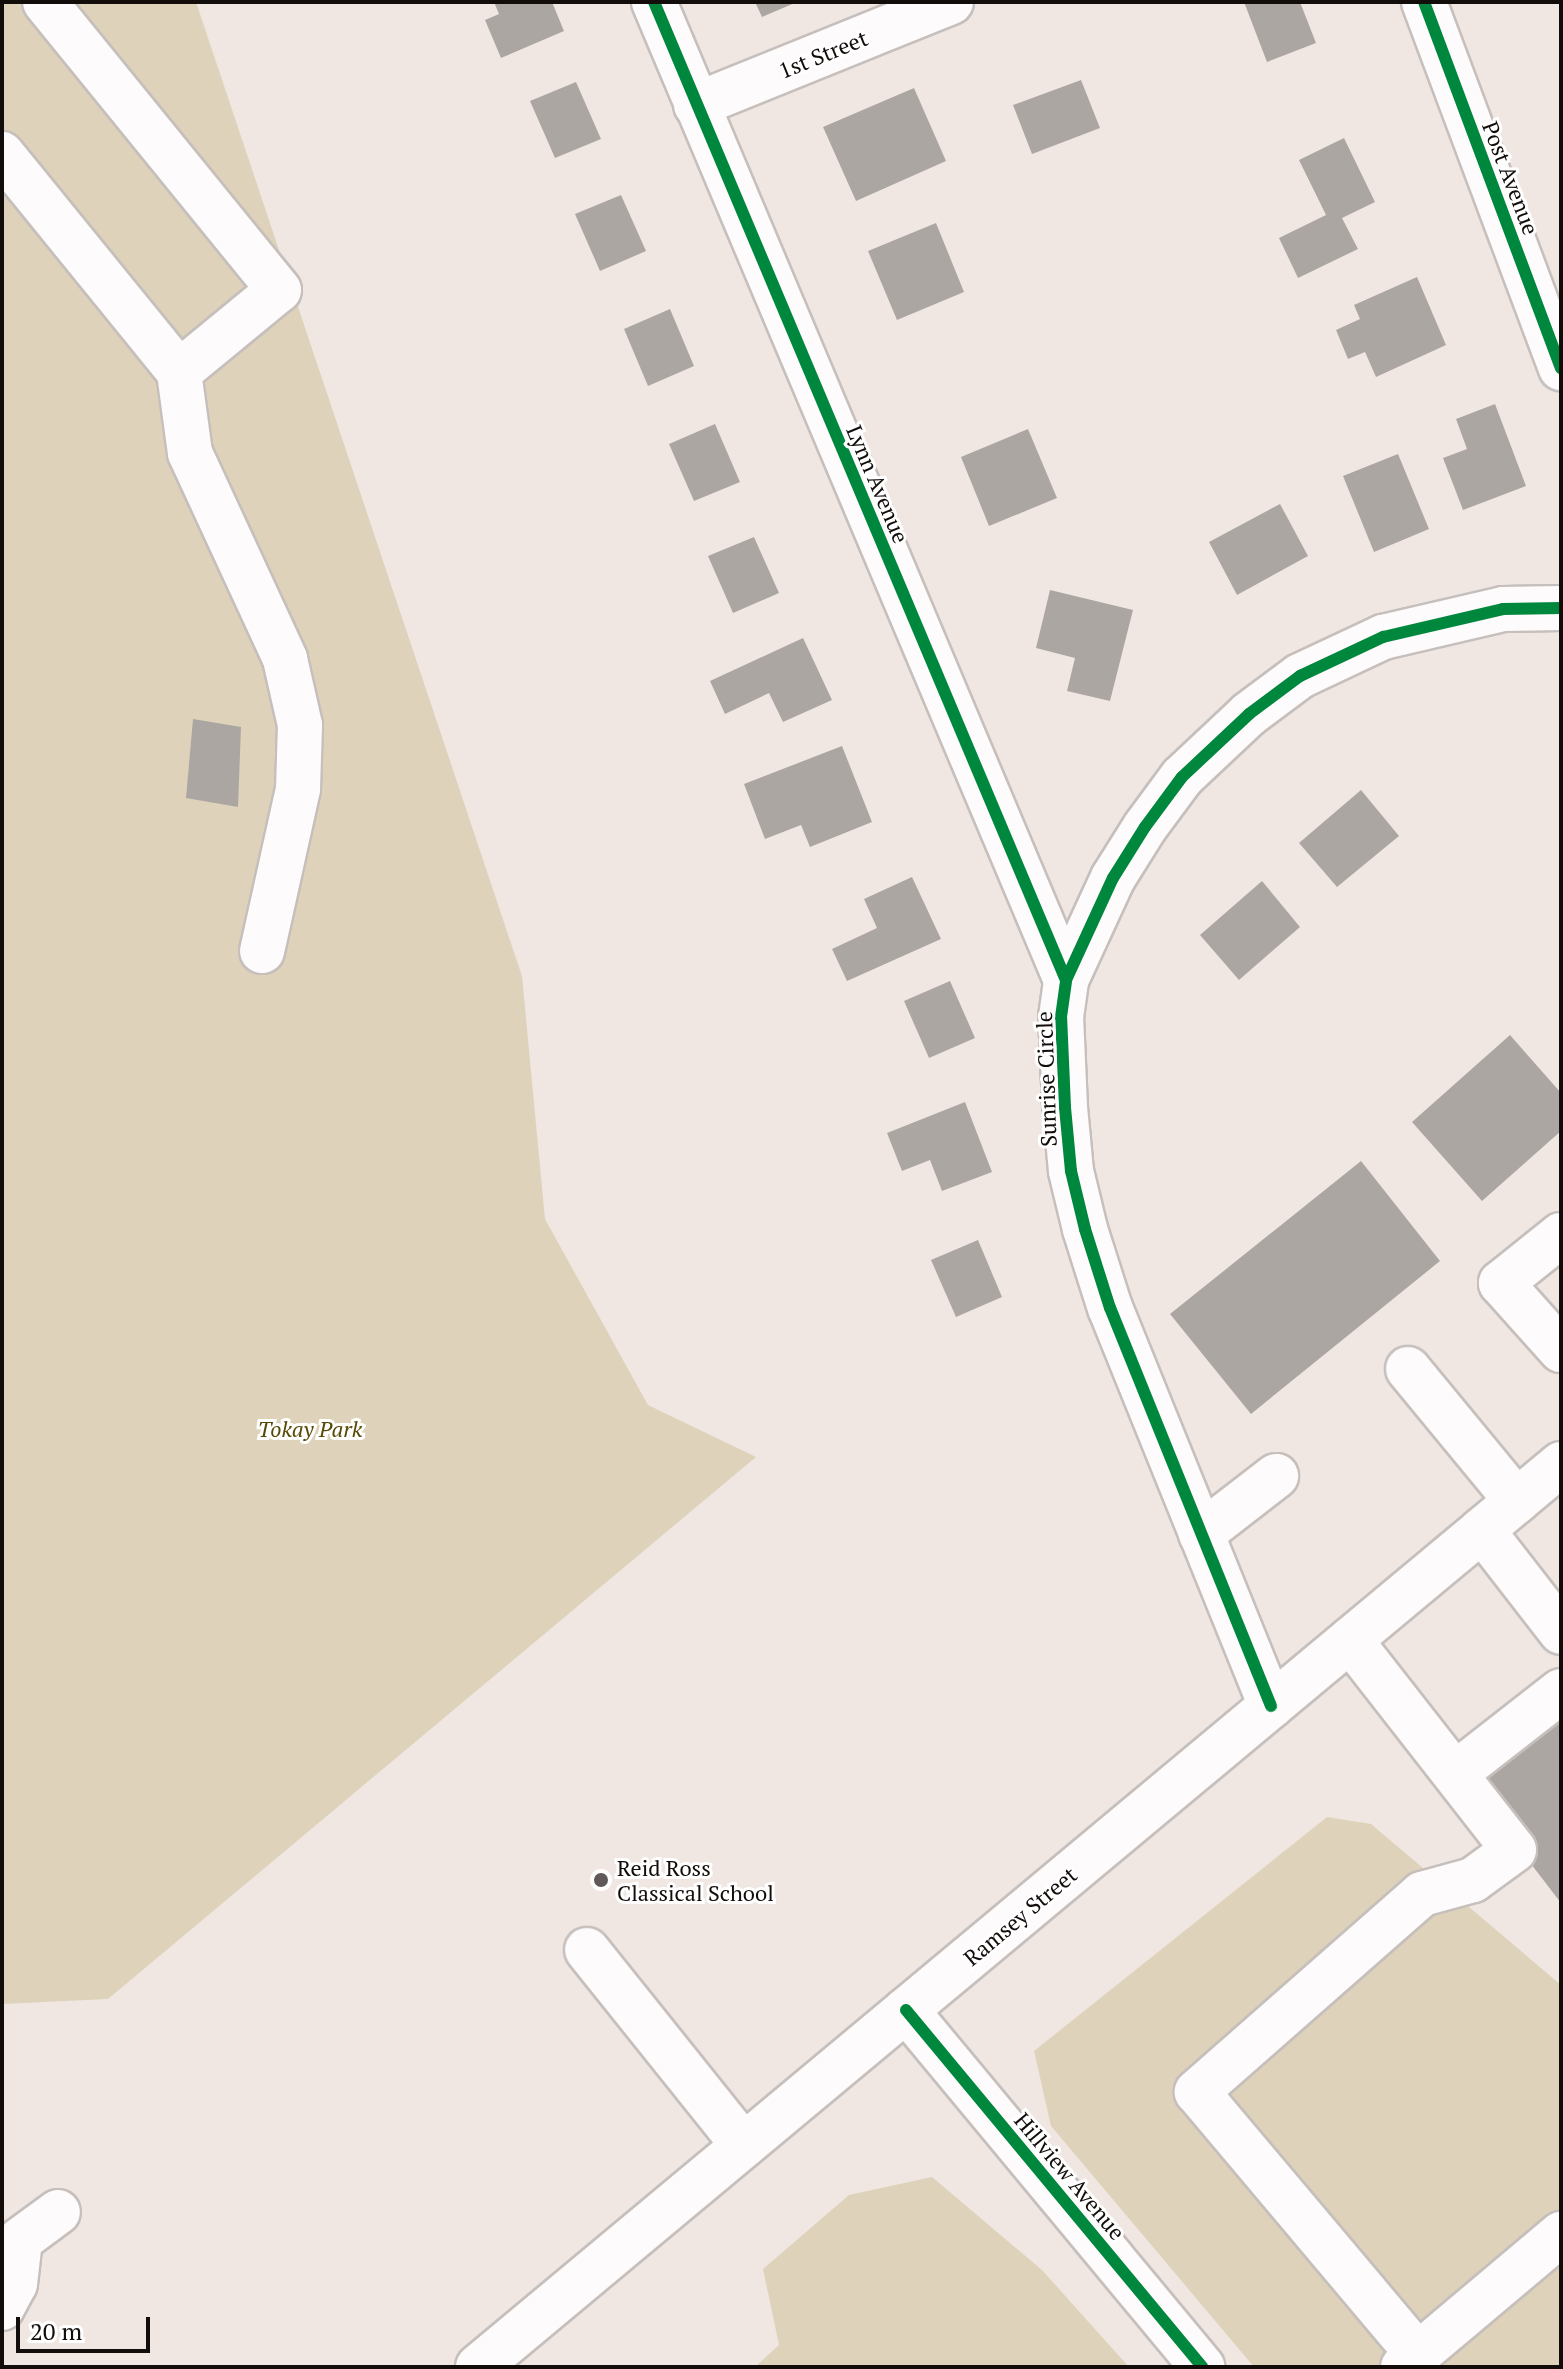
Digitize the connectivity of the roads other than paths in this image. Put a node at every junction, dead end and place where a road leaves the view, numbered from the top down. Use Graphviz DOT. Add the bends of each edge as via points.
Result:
graph roads {
  1 [pos="45,2"];
  2 [pos="654,2"];
  3 [pos="951,2"];
  4 [pos="1424,2"];
  5 [pos="696,105"];
  6 [pos="2,154"];
  7 [pos="1561,368"];
  8 [pos="179,372"];
  9 [pos="1561,608"];
  10 [pos="262,951"];
  11 [pos="1066,980"];
  12 [pos="1561,1235"];
  13 [pos="1561,1350"];
  14 [pos="1408,1369"];
  15 [pos="1561,1464"];
  16 [pos="1276,1476"];
  17 [pos="1517,1501"];
  18 [pos="1482,1530"];
  19 [pos="1201,1534"];
  20 [pos="1561,1632"];
  21 [pos="1350,1640"];
  22 [pos="1561,1691"];
  23 [pos="1271,1706"];
  24 [pos="1456,1773"];
  25 [pos="587,1950"];
  26 [pos="906,2010"];
  27 [pos="743,2145"];
  28 [pos="58,2212"];
  29 [pos="1561,2234"];
  30 [pos="2,2308"];
  31 [pos="1410,2360"];
  32 [pos="478,2367"];
  33 [pos="1202,2367"];
  1 -- 8 [label="street" via="279,290"];
  2 -- 5 [label="street, Lynn Avenue"];
  3 -- 5 [label="street, 1st Street"];
  4 -- 7 [label="street, Post Avenue"];
  5 -- 11 [label="street, Lynn Avenue"];
  6 -- 8 [label="street"];
  8 -- 10 [label="street" via="190,453 285,659 300,725 298,789"];
  9 -- 11 [label="street, Sunrise Circle" via="1503,609 1383,637 1300,676 1249,714 1182,777 1145,827 1113,878"];
  11 -- 19 [label="street, Sunrise Circle" via="1061,1017 1065,1107 1071,1171 1085,1229 1110,1308"];
  12 -- 13 [label="street" via="1501,1283"];
  14 -- 17 [label="street"];
  15 -- 17 [label="street, Ramsey Street"];
  16 -- 19 [label="street"];
  17 -- 18 [label="street, Ramsey Street"];
  18 -- 20 [label="street"];
  18 -- 21 [label="street, Ramsey Street"];
  19 -- 23 [label="street, Sunrise Circle"];
  21 -- 23 [label="street, Ramsey Street"];
  21 -- 24 [label="street"];
  22 -- 24 [label="street"];
  23 -- 26 [label="street, Ramsey Street"];
  24 -- 31 [label="street" via="1514,1850 1473,1880 1422,1894 1197,2092"];
  25 -- 27 [label="street"];
  26 -- 27 [label="street, Ramsey Street"];
  26 -- 33 [label="street, Hillview Avenue"];
  27 -- 32 [label="street, Ramsey Street"];
  28 -- 30 [label="street" via="20,2240 15,2284"];
  29 -- 31 [label="street"];
}
